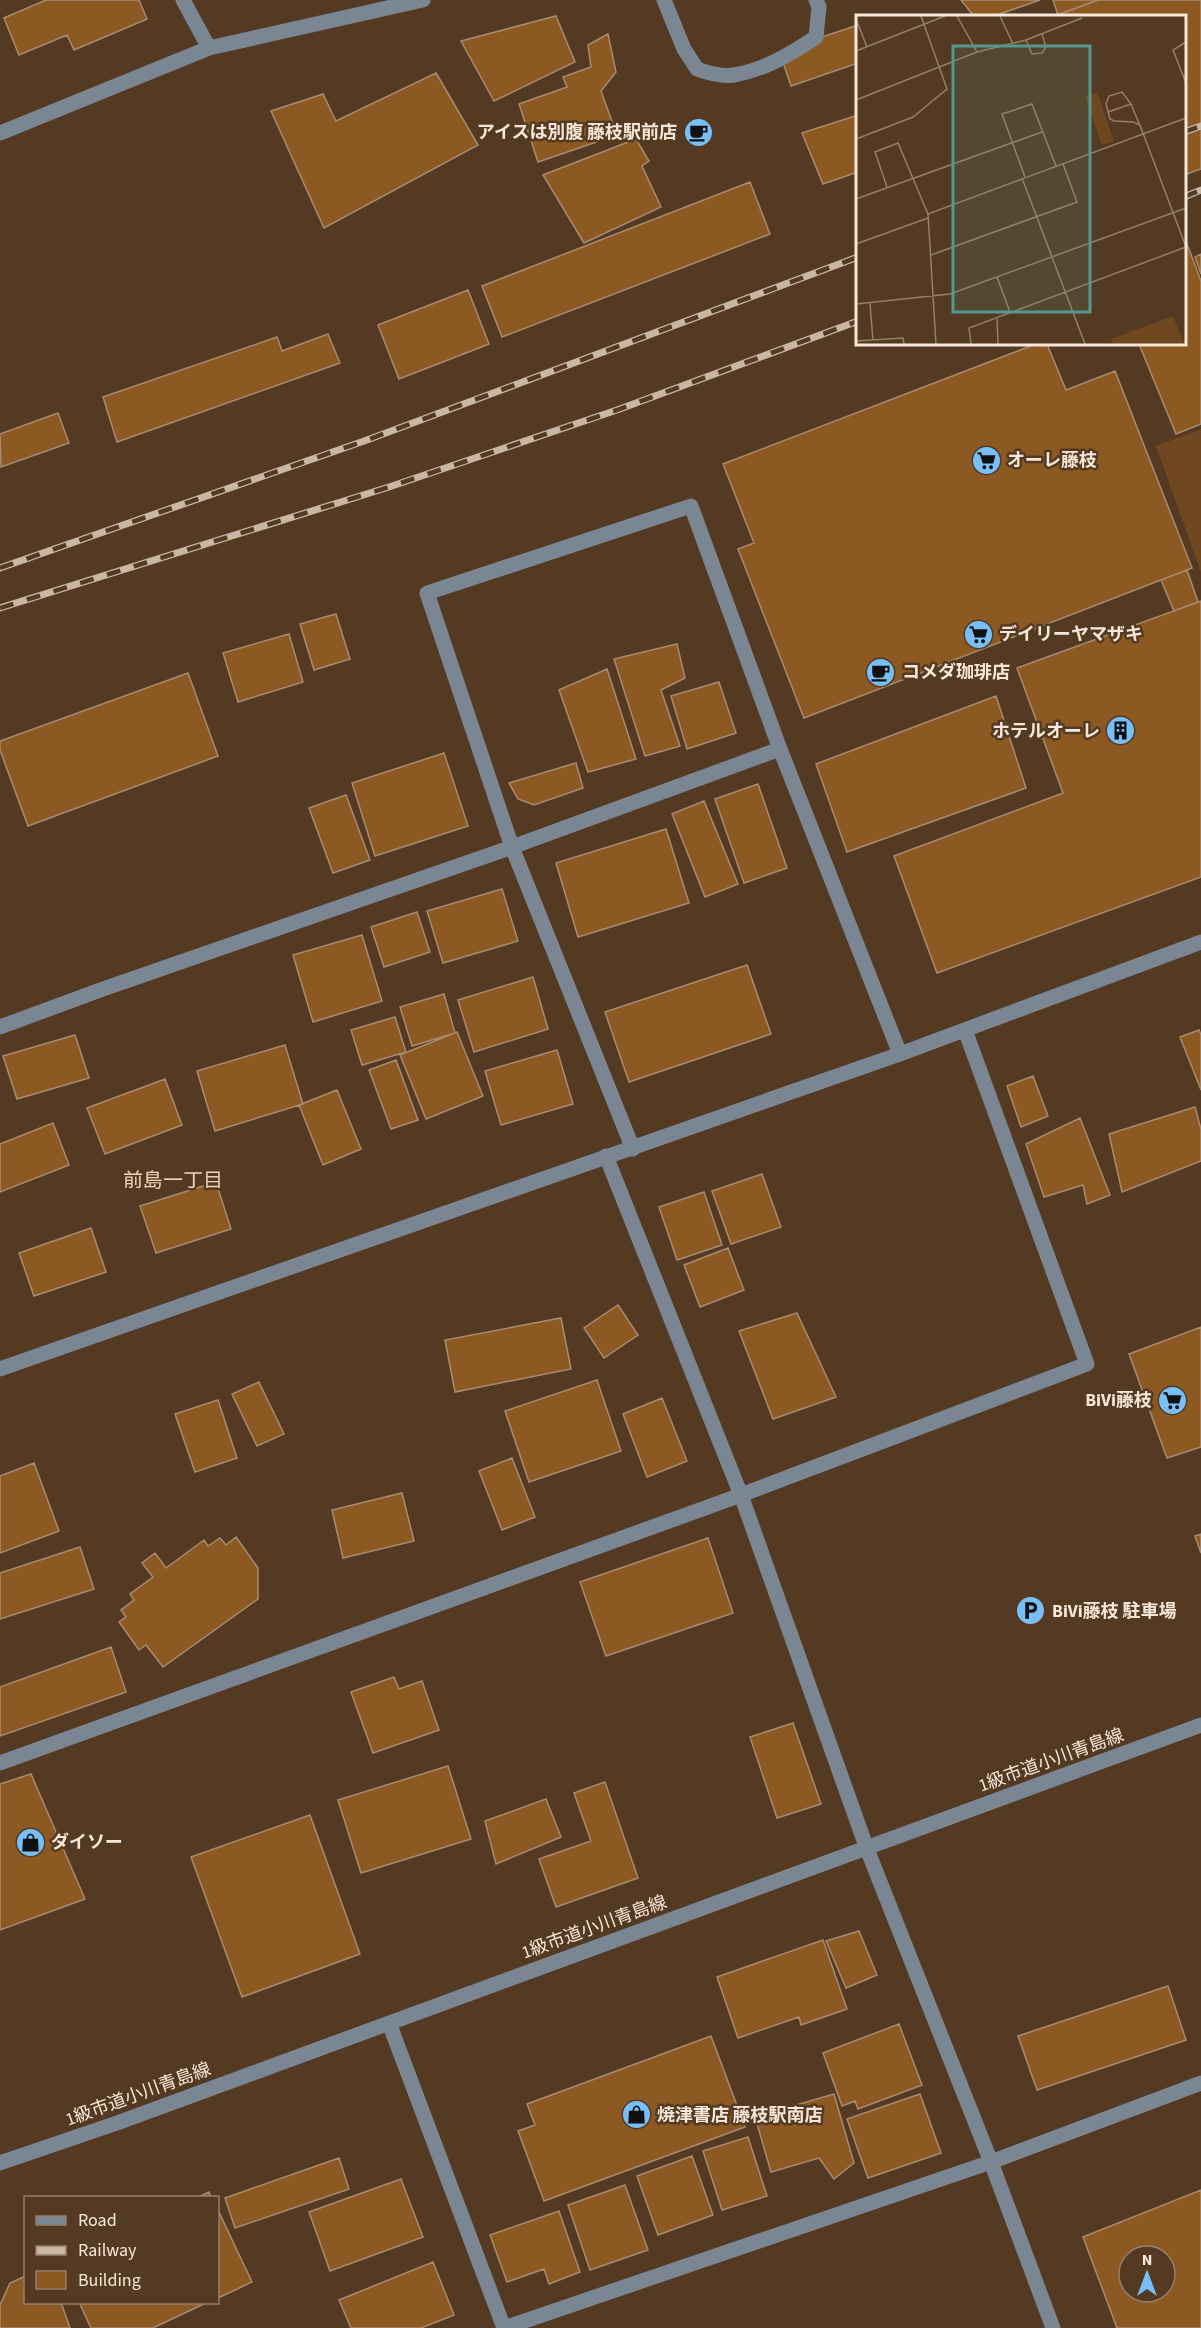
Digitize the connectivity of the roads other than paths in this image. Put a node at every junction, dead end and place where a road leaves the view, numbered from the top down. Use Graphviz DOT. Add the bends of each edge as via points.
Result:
graph roads {
  1 [pos="183,0"];
  2 [pos="423,0"];
  3 [pos="664,0"];
  4 [pos="816,0"];
  5 [pos="209,48"];
  6 [pos="0,134"];
  7 [pos="780,749"];
  8 [pos="513,847"];
  9 [pos="1201,942"];
  10 [pos="0,1027"];
  11 [pos="965,1030"];
  12 [pos="900,1054"];
  13 [pos="633,1149"];
  14 [pos="606,1156"];
  15 [pos="0,1369"];
  16 [pos="741,1495"];
  17 [pos="1201,1725"];
  18 [pos="0,1763"];
  19 [pos="867,1849"];
  20 [pos="389,2023"];
  21 [pos="1201,2083"];
  22 [pos="991,2162"];
  23 [pos="0,2163"];
  24 [pos="504,2328"];
  25 [pos="1053,2328"];
  1 -- 5 [label="street"];
  2 -- 5 [label="street"];
  3 -- 4 [label="street" via="684,49 697,69 733,76 782,59 816,37"];
  5 -- 6 [label="street"];
  7 -- 8 [label="street"];
  7 -- 8 [label="street" via="691,506 427,593"];
  7 -- 12 [label="street"];
  8 -- 10 [label="street"];
  8 -- 13 [label="street"];
  9 -- 11 [label="street"];
  11 -- 12 [label="street"];
  11 -- 16 [label="street" via="1087,1364"];
  12 -- 13 [label="street"];
  13 -- 14 [label="street"];
  14 -- 15 [label="street"];
  14 -- 16 [label="street"];
  16 -- 18 [label="street"];
  16 -- 19 [label="street"];
  17 -- 19 [label="street, 1級市道小川青島線"];
  19 -- 20 [label="street, 1級市道小川青島線"];
  19 -- 22 [label="street"];
  20 -- 23 [label="street, 1級市道小川青島線"];
  20 -- 24 [label="street"];
  21 -- 22 [label="street"];
  22 -- 24 [label="street"];
  22 -- 25 [label="street"];
}
